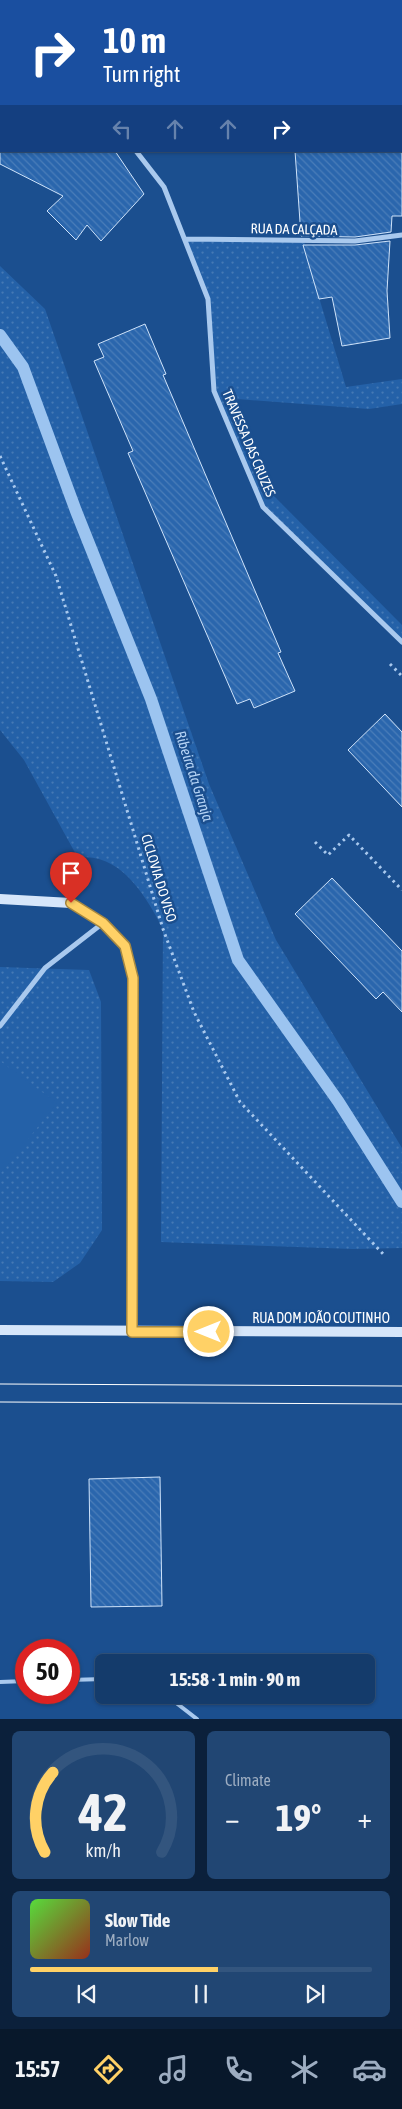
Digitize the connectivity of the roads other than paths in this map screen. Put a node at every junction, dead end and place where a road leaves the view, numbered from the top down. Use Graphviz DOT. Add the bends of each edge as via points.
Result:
graph roads {
  1 [pos="137,152"];
  2 [pos="402,235"];
  3 [pos="185,239"];
  4 [pos="402,642"];
  5 [pos="0,899"];
  6 [pos="103,923"];
  7 [pos="0,1026"];
  8 [pos="0,1330"];
  9 [pos="132,1332"];
  10 [pos="402,1332"];
  11 [pos="95,1679"];
  12 [pos="80,1680"];
  13 [pos="0,1682"];
  14 [pos="15,1682"];
  15 [pos="178,1704"];
  16 [pos="197,1719"];
  1 -- 3 [label="street, TRAVESSA DAS CRUZES" via="164,187"];
  2 -- 3 [label="street, RUA DA CALÇADA" via="355,241"];
  3 -- 4 [label="street, TRAVESSA DAS CRUZES" via="208,299 214,390 263,507"];
  5 -- 6 [label="street" via="71,903"];
  6 -- 7 [label="street" via="45,968"];
  6 -- 9 [label="street" via="125,946 133,978"];
  8 -- 9 [label="street, RUA DOM JOÃO COUTINHO"];
  9 -- 10 [label="street, RUA DOM JOÃO COUTINHO"];
  11 -- 12 [label="lane"];
  13 -- 14 [label="lane"];
  15 -- 16 [label="lane"];
}
